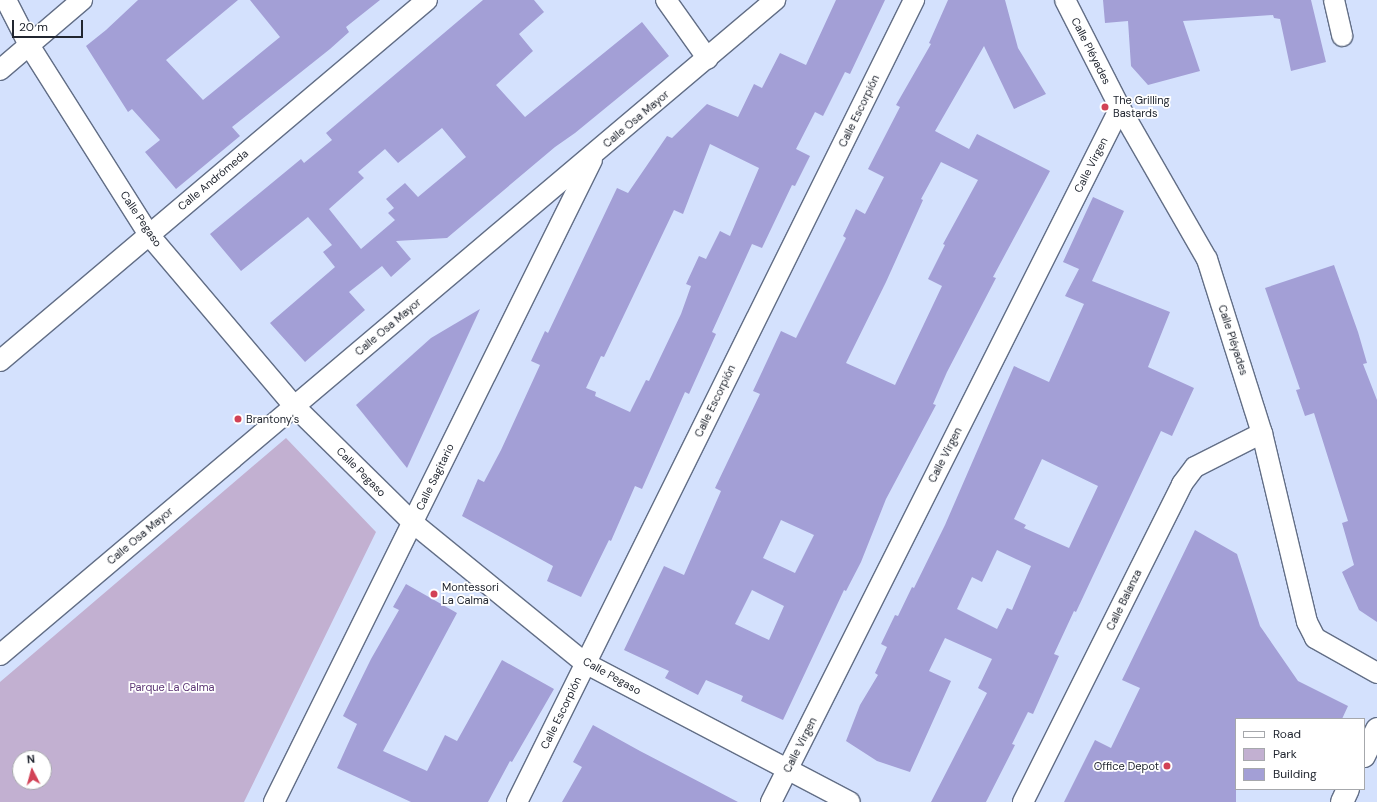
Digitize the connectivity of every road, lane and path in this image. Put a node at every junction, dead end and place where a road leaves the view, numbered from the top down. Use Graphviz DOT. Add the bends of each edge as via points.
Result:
graph roads {
  1 [pos="6,0"];
  2 [pos="82,0"];
  3 [pos="427,0"];
  4 [pos="666,0"];
  5 [pos="775,0"];
  6 [pos="914,0"];
  7 [pos="1065,0"];
  8 [pos="1334,0"];
  9 [pos="1342,36"];
  10 [pos="29,45"];
  11 [pos="708,59"];
  12 [pos="0,70"];
  13 [pos="1120,108"];
  14 [pos="596,153"];
  15 [pos="149,235"];
  16 [pos="0,361"];
  17 [pos="294,406"];
  18 [pos="1262,433"];
  19 [pos="412,522"];
  20 [pos="0,654"];
  21 [pos="585,663"];
  22 [pos="1377,673"];
  23 [pos="1377,729"];
  24 [pos="1365,754"];
  25 [pos="788,769"];
  26 [pos="1348,790"];
  27 [pos="274,802"];
  28 [pos="517,802"];
  29 [pos="772,802"];
  30 [pos="850,802"];
  31 [pos="1023,802"];
  32 [pos="1342,802"];
  1 -- 10 [label="street, Calle Pegaso"];
  2 -- 10 [label="street"];
  3 -- 15 [label="street, Calle Andrómeda"];
  4 -- 11 [label="street"];
  5 -- 11 [label="street, Calle Osa Mayor"];
  6 -- 21 [label="street, Calle Escorpión"];
  7 -- 13 [label="street, Calle Pléyades"];
  8 -- 9 [label="street"];
  10 -- 12 [label="street"];
  10 -- 15 [label="street, Calle Pegaso"];
  11 -- 14 [label="street, Calle Osa Mayor"];
  13 -- 18 [label="street, Calle Pléyades" via="1207,259"];
  13 -- 25 [label="street, Calle Virgen"];
  14 -- 17 [label="street, Calle Osa Mayor"];
  14 -- 19 [label="street, Calle Sagitario"];
  15 -- 16 [label="street, Calle Andrómeda"];
  15 -- 17 [label="street, Calle Pegaso"];
  17 -- 19 [label="street, Calle Pegaso"];
  17 -- 20 [label="street, Calle Osa Mayor"];
  18 -- 22 [label="street, Calle Pléyades" via="1307,622 1315,638"];
  18 -- 31 [label="street, Calle Balanza" via="1195,467 1182,484"];
  19 -- 21 [label="street, Calle Pegaso"];
  19 -- 27 [label="street, Calle Sagitario"];
  21 -- 25 [label="street, Calle Pegaso"];
  21 -- 28 [label="street, Calle Escorpión"];
  23 -- 24 [label="main road"];
  25 -- 29 [label="street, Calle Virgen"];
  25 -- 30 [label="street, Calle Pegaso"];
  26 -- 32 [label="main road"];
}
